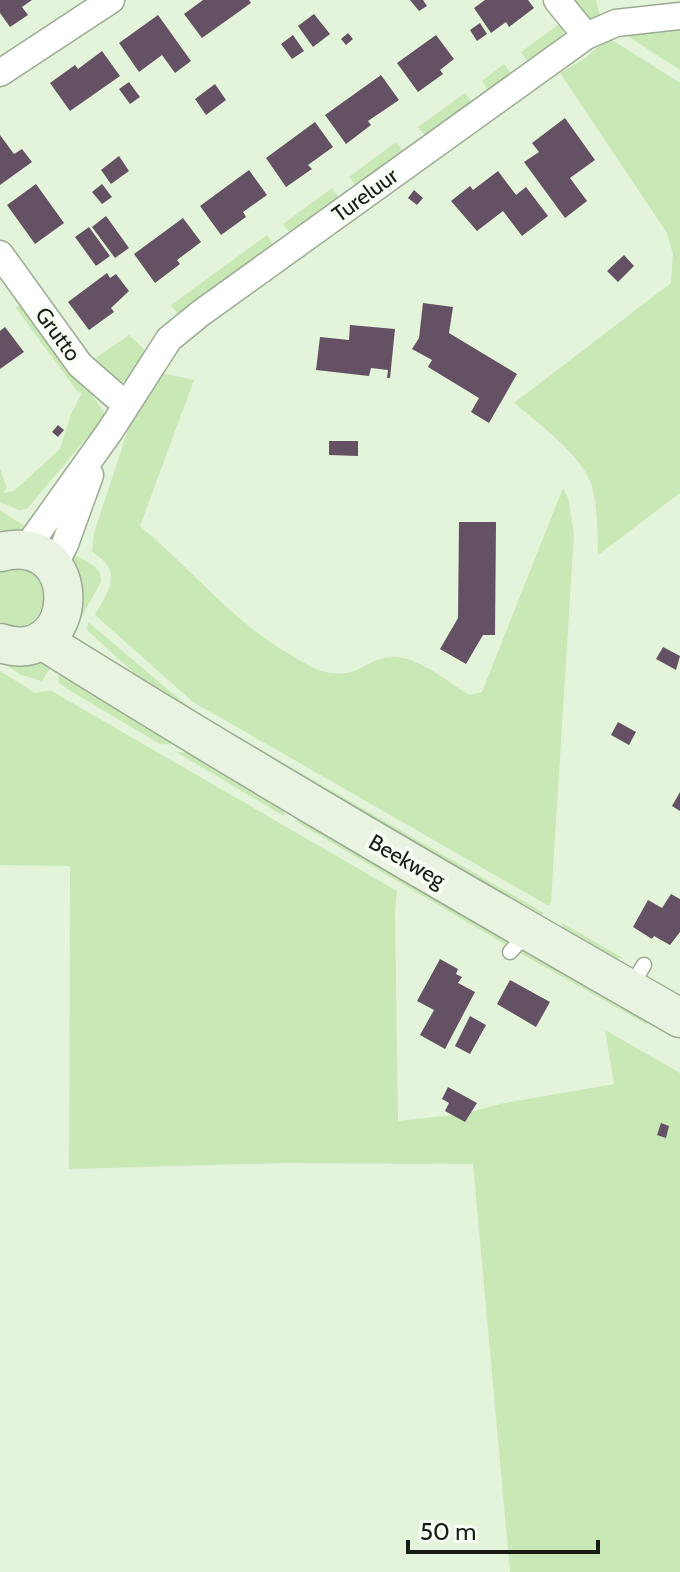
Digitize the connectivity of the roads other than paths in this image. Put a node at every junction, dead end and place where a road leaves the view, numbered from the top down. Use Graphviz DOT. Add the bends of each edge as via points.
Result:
graph roads {
  1 [pos="111,0"];
  2 [pos="557,0"];
  3 [pos="76,9"];
  4 [pos="680,16"];
  5 [pos="586,36"];
  6 [pos="0,73"];
  7 [pos="0,254"];
  8 [pos="126,405"];
  9 [pos="26,556"];
  10 [pos="51,629"];
  11 [pos="0,643"];
  12 [pos="680,1018"];
  1 -- 3 [label="street"];
  2 -- 5 [label="street"];
  3 -- 6 [label="street"];
  4 -- 5 [label="street, Tureluur" via="616,23"];
  5 -- 8 [label="street, Tureluur" via="190,322 169,339"];
  7 -- 8 [label="street, Grutto" via="80,365"];
  8 -- 9 [label="street, Tureluur"];
  9 -- 10 [label="main road" via="63,582 65,600"];
  10 -- 11 [label="main road" via="26,646"];
  10 -- 12 [label="main road, Beekweg" via="138,698 520,942 636,977"];
}
